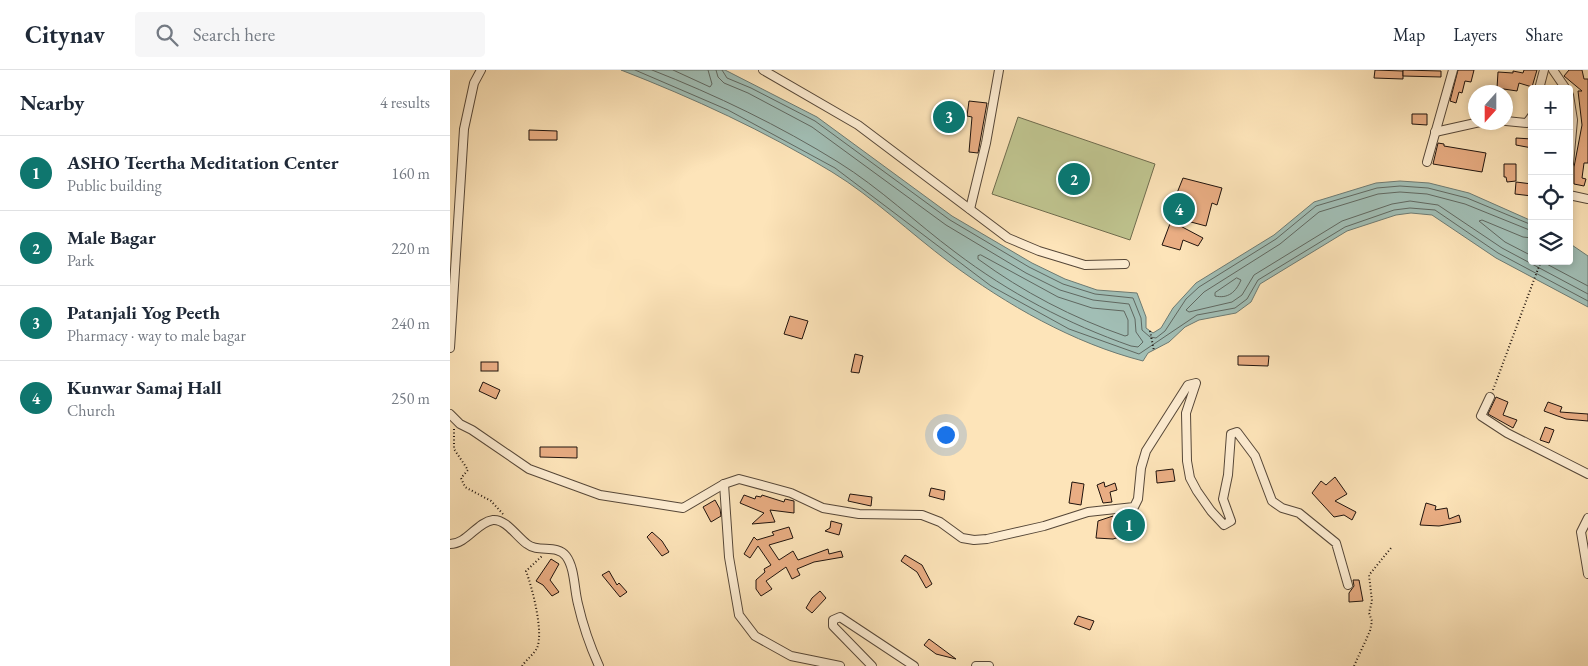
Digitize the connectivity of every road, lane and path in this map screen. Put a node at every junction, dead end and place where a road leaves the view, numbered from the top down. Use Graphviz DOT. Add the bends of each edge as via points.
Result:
graph roads {
  1 [pos="763,70"];
  2 [pos="999,70"];
  3 [pos="1453,70"];
  4 [pos="1544,70"];
  5 [pos="1553,70"];
  6 [pos="480,72"];
  7 [pos="1540,85"];
  8 [pos="1563,85"];
  9 [pos="1513,122"];
  10 [pos="1528,122"];
  11 [pos="1468,125"];
  12 [pos="1436,132"];
  13 [pos="1427,162"];
  14 [pos="1573,196"];
  15 [pos="1588,199"];
  16 [pos="970,209"];
  17 [pos="1125,264"];
  18 [pos="1540,265"];
  19 [pos="1150,331"];
  20 [pos="450,348"];
  21 [pos="1154,351"];
  22 [pos="1490,397"];
  23 [pos="450,414"];
  24 [pos="460,424"];
  25 [pos="1588,474"];
  26 [pos="724,484"];
  27 [pos="1588,518"];
  28 [pos="508,520"];
  29 [pos="450,544"];
  30 [pos="1391,548"];
  31 [pos="550,549"];
  32 [pos="1588,574"];
  33 [pos="1348,585"];
  34 [pos="522,666"];
  35 [pos="599,666"];
  36 [pos="840,666"];
  37 [pos="872,666"];
  38 [pos="914,666"];
  39 [pos="976,666"];
  40 [pos="989,666"];
  41 [pos="1354,666"];
  1 -- 16 [label="street" via="858,125"];
  2 -- 16 [label="street"];
  3 -- 12 [label="street"];
  4 -- 7 [label="street"];
  5 -- 8 [label="street"];
  6 -- 20 [label="street" via="474,83 464,129"];
  9 -- 10 [label="street"];
  11 -- 12 [label="street"];
  12 -- 13 [label="street"];
  14 -- 15 [label="street"];
  16 -- 17 [label="street" via="1008,238 1039,251 1085,265"];
  18 -- 22 [label="path"];
  19 -- 21 [label="path"];
  22 -- 25 [label="street" via="1481,416 1507,433"];
  23 -- 24 [label="street"];
  24 -- 26 [label="street" via="529,469 600,495 683,508"];
  24 -- 28 [label="path" via="454,428 454,449 468,470 461,478 465,487 491,500"];
  26 -- 33 [label="street" via="739,479 791,493 823,508 859,514 922,515 940,522 962,538 987,539 1088,512 1134,507 1146,451 1188,385 1196,383 1186,413 1187,462 1190,478 1210,511 1224,525 1231,521 1223,499 1231,434 1236,432 1255,456 1272,501 1299,513 1336,543"];
  26 -- 36 [label="street" via="729,557 738,615 754,636 791,656"];
  27 -- 32 [label="street" via="1581,532"];
  29 -- 31 [label="street" via="495,520 506,525 529,546"];
  30 -- 41 [label="path" via="1369,575 1372,621"];
  31 -- 34 [label="path" via="526,571 538,622 537,647"];
  31 -- 35 [label="street" via="566,555 571,566 577,603"];
  37 -- 38 [label="street" via="833,626 833,620 840,617"];
  39 -- 40 [label="street"];
}
